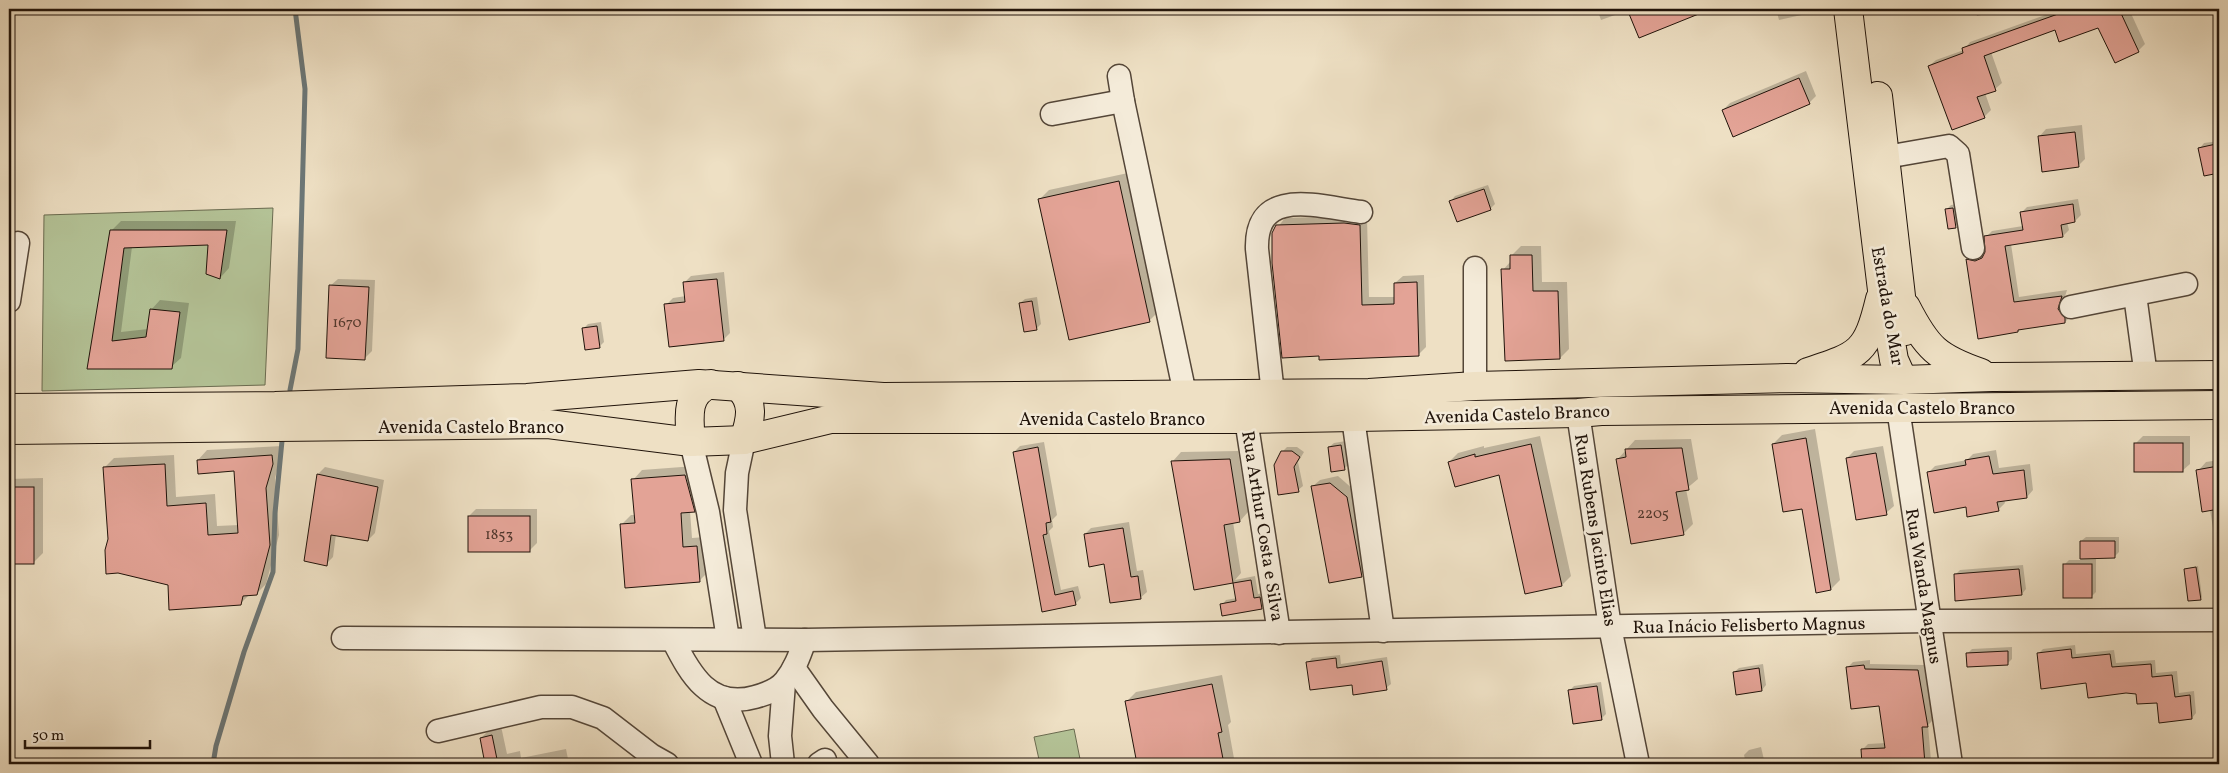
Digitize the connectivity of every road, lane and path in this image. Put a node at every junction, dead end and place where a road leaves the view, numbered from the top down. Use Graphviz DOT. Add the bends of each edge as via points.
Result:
graph roads {
  1 [pos="1848,9"];
  2 [pos="1867,9"];
  3 [pos="1120,76"];
  4 [pos="1123,101"];
  5 [pos="1052,114"];
  6 [pos="1886,157"];
  7 [pos="1361,212"];
  8 [pos="18,243"];
  9 [pos="1973,248"];
  10 [pos="1475,268"];
  11 [pos="2186,284"];
  12 [pos="2135,295"];
  13 [pos="1893,296"];
  14 [pos="9,301"];
  15 [pos="2071,307"];
  16 [pos="2219,375"];
  17 [pos="1992,376"];
  18 [pos="2146,376"];
  19 [pos="1787,378"];
  20 [pos="1903,380"];
  21 [pos="724,384"];
  22 [pos="1475,386"];
  23 [pos="1185,394"];
  24 [pos="1273,394"];
  25 [pos="2219,405"];
  26 [pos="2120,406"];
  27 [pos="9,408"];
  28 [pos="1898,408"];
  29 [pos="1590,412"];
  30 [pos="1353,418"];
  31 [pos="1246,419"];
  32 [pos="9,430"];
  33 [pos="744,440"];
  34 [pos="691,442"];
  35 [pos="735,510"];
  36 [pos="708,512"];
  37 [pos="2219,620"];
  38 [pos="1929,622"];
  39 [pos="1610,627"];
  40 [pos="1382,631"];
  41 [pos="1279,633"];
  42 [pos="343,638"];
  43 [pos="728,639"];
  44 [pos="755,639"];
  45 [pos="673,640"];
  46 [pos="805,640"];
  47 [pos="789,676"];
  48 [pos="724,698"];
  49 [pos="438,731"];
  50 [pos="667,764"];
  51 [pos="751,764"];
  52 [pos="783,764"];
  53 [pos="868,764"];
  54 [pos="1638,764"];
  55 [pos="1952,764"];
  1 -- 13 [label="main road, Estrada do Mar"];
  2 -- 6 [label="main road, Estrada do Mar"];
  3 -- 4 [label="street"];
  4 -- 5 [label="street"];
  4 -- 23 [label="street"];
  6 -- 9 [label="street" via="1949,146 1958,154"];
  6 -- 13 [label="main road, Estrada do Mar"];
  7 -- 24 [label="street" via="1293,204 1270,211 1261,222 1256,249"];
  8 -- 14 [label="street"];
  10 -- 22 [label="street"];
  11 -- 12 [label="street"];
  12 -- 15 [label="street"];
  12 -- 18 [label="street"];
  13 -- 17 [label="main road" via="1934,350 1956,364"];
  13 -- 19 [label="main road" via="1859,349 1842,360"];
  13 -- 20 [label="main road, Estrada do Mar" via="1894,360"];
  16 -- 18 [label="main road, Avenida Castelo Branco"];
  17 -- 18 [label="main road, Avenida Castelo Branco"];
  17 -- 20 [label="main road, Avenida Castelo Branco"];
  19 -- 20 [label="main road, Avenida Castelo Branco"];
  19 -- 22 [label="main road, Avenida Castelo Branco"];
  20 -- 26 [label="main road" via="1943,395 2085,396"];
  20 -- 29 [label="main road" via="1880,394 1858,397 1644,401"];
  21 -- 23 [label="main road, Avenida Castelo Branco" via="883,397"];
  21 -- 27 [label="main road, Avenida Castelo Branco" via="517,398 275,406"];
  21 -- 33 [label="main road" via="749,400 751,409"];
  21 -- 34 [label="main road" via="702,387 690,403"];
  22 -- 24 [label="main road, Avenida Castelo Branco" via="1369,393"];
  23 -- 24 [label="main road, Avenida Castelo Branco"];
  25 -- 26 [label="main road, Avenida Castelo Branco"];
  26 -- 28 [label="main road, Avenida Castelo Branco"];
  28 -- 29 [label="main road, Avenida Castelo Branco"];
  28 -- 38 [label="street, Rua Wanda Magnus"];
  29 -- 30 [label="main road, Avenida Castelo Branco"];
  29 -- 39 [label="street, Rua Rubens Jacinto Elias"];
  30 -- 31 [label="main road, Avenida Castelo Branco"];
  30 -- 40 [label="street"];
  31 -- 33 [label="main road, Avenida Castelo Branco" via="831,419"];
  31 -- 41 [label="street, Rua Arthur Costa e Silva"];
  32 -- 34 [label="main road, Avenida Castelo Branco" via="548,424"];
  33 -- 34 [label="main road, Avenida Castelo Branco"];
  33 -- 35 [label="street" via="737,473"];
  34 -- 36 [label="street"];
  35 -- 36 [label="street"];
  35 -- 44 [label="street"];
  36 -- 43 [label="street"];
  37 -- 38 [label="street, Rua Inácio Felisberto Magnus"];
  38 -- 39 [label="street, Rua Inácio Felisberto Magnus"];
  38 -- 55 [label="street, Rua Wanda Magnus"];
  39 -- 40 [label="street, Rua Inácio Felisberto Magnus"];
  39 -- 54 [label="street, Rua Rubens Jacinto Elias"];
  40 -- 41 [label="street, Rua Inácio Felisberto Magnus"];
  41 -- 46 [label="street, Rua Inácio Felisberto Magnus"];
  42 -- 45 [label="street, Rua Inácio Felisberto Magnus"];
  43 -- 44 [label="street, Rua Inácio Felisberto Magnus"];
  43 -- 45 [label="street, Rua Inácio Felisberto Magnus"];
  44 -- 46 [label="street, Rua Inácio Felisberto Magnus"];
  45 -- 48 [label="street" via="692,675 706,689"];
  46 -- 47 [label="street"];
  47 -- 48 [label="street" via="770,693 746,700"];
  47 -- 52 [label="street" via="780,736"];
  47 -- 53 [label="street" via="823,709"];
  48 -- 51 [label="street"];
  49 -- 50 [label="street" via="541,707 572,707 604,718"];
}
